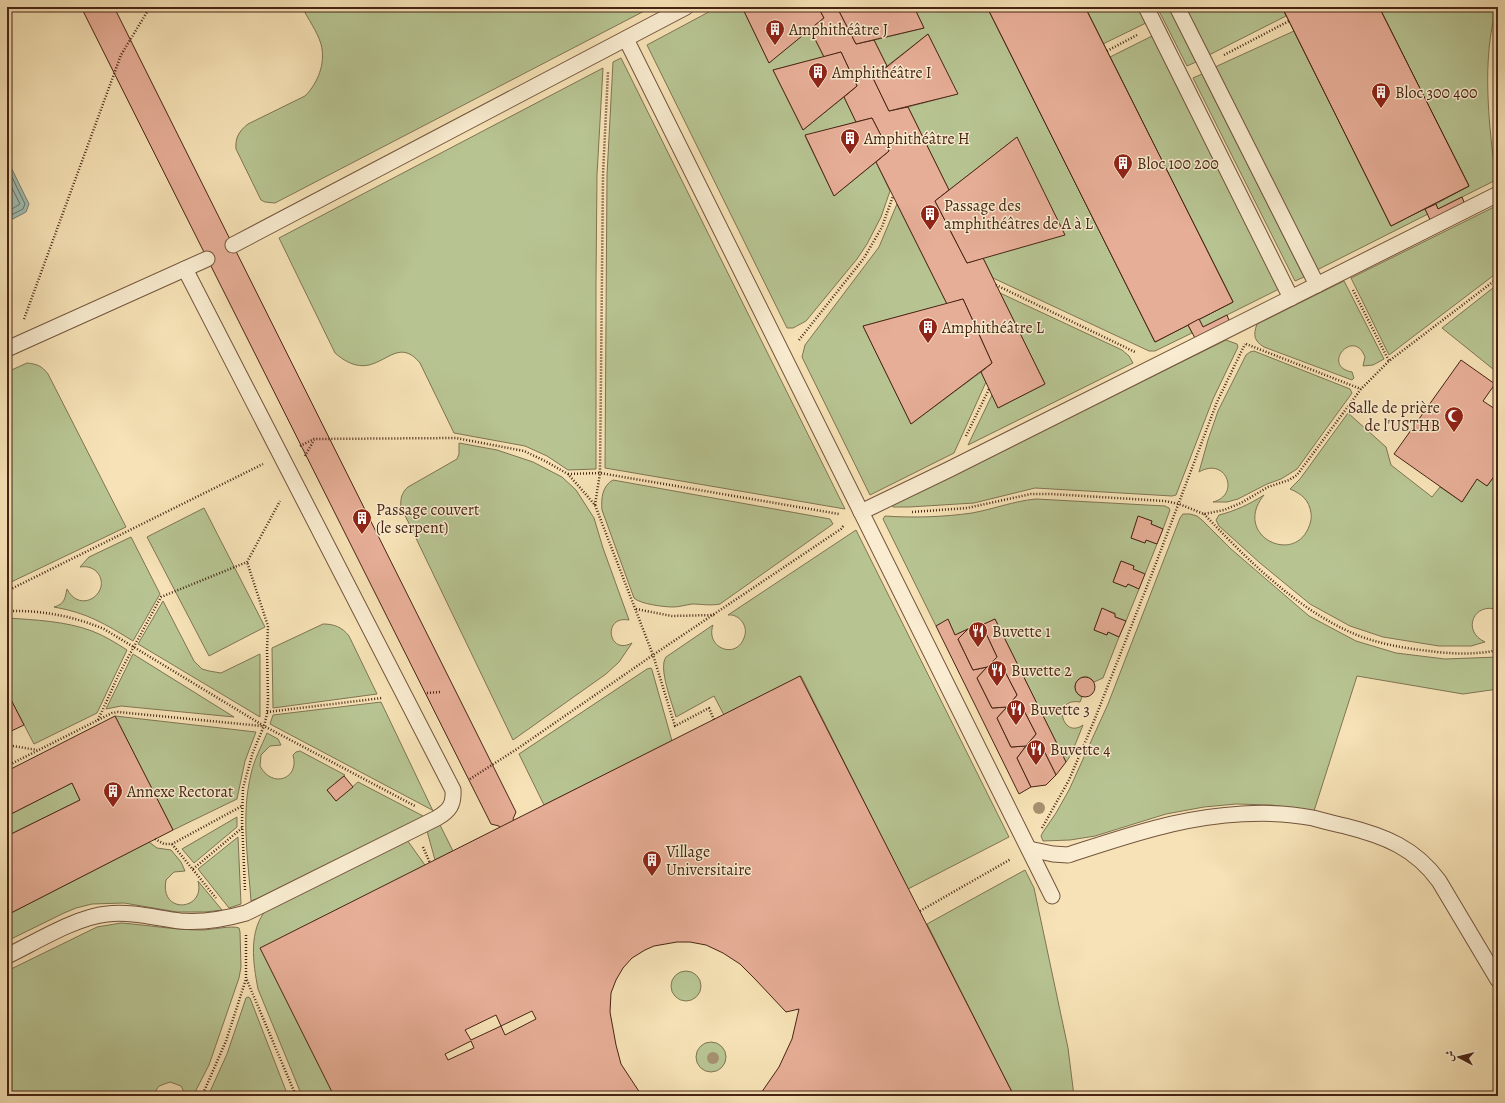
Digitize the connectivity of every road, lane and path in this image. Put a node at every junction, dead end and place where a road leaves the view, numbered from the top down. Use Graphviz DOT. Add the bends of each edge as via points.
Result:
graph roads {
  1 [pos="150,7"];
  2 [pos="686,7"];
  3 [pos="1146,7"];
  4 [pos="1177,7"];
  5 [pos="1289,22"];
  6 [pos="1155,25"];
  7 [pos="1498,31"];
  8 [pos="626,39"];
  9 [pos="609,48"];
  10 [pos="1107,51"];
  11 [pos="1206,64"];
  12 [pos="1498,143"];
  13 [pos="1498,194"];
  14 [pos="893,196"];
  15 [pos="233,245"];
  16 [pos="207,259"];
  17 [pos="186,270"];
  18 [pos="1343,272"];
  19 [pos="1498,278"];
  20 [pos="1317,285"];
  21 [pos="996,286"];
  22 [pos="1291,298"];
  23 [pos="1238,325"];
  24 [pos="1246,344"];
  25 [pos="10,347"];
  26 [pos="784,357"];
  27 [pos="1389,361"];
  28 [pos="1148,370"];
  29 [pos="989,389"];
  30 [pos="1361,389"];
  31 [pos="281,455"];
  32 [pos="950,469"];
  33 [pos="600,473"];
  34 [pos="568,474"];
  35 [pos="1179,504"];
  36 [pos="595,505"];
  37 [pos="861,512"];
  38 [pos="910,512"];
  39 [pos="1204,514"];
  40 [pos="843,515"];
  41 [pos="845,523"];
  42 [pos="7,591"];
  43 [pos="635,609"];
  44 [pos="7,611"];
  45 [pos="714,615"];
  46 [pos="134,647"];
  47 [pos="1498,650"];
  48 [pos="653,655"];
  49 [pos="440,692"];
  50 [pos="404,695"];
  51 [pos="267,712"];
  52 [pos="98,720"];
  53 [pos="714,720"];
  54 [pos="264,726"];
  55 [pos="7,745"];
  56 [pos="37,750"];
  57 [pos="7,766"];
  58 [pos="453,790"];
  59 [pos="242,806"];
  60 [pos="437,818"];
  61 [pos="242,828"];
  62 [pos="155,839"];
  63 [pos="172,844"];
  64 [pos="1029,849"];
  65 [pos="193,869"];
  66 [pos="1052,896"];
  67 [pos="920,911"];
  68 [pos="239,915"];
  69 [pos="7,956"];
  70 [pos="246,978"];
  71 [pos="1498,980"];
  72 [pos="202,1096"];
  73 [pos="296,1096"];
  1 -- 25 [label="path" via="121,55"];
  2 -- 8 [label="lane"];
  3 -- 6 [label="lane"];
  4 -- 11 [label="lane"];
  5 -- 11 [label="path"];
  6 -- 10 [label="path"];
  6 -- 22 [label="lane"];
  7 -- 12 [label="path" via="1495,89"];
  8 -- 9 [label="lane"];
  8 -- 26 [label="lane"];
  9 -- 15 [label="lane"];
  9 -- 33 [label="path" via="602,174"];
  11 -- 20 [label="lane"];
  13 -- 18 [label="lane"];
  14 -- 26 [label="path" via="882,227 864,258"];
  16 -- 17 [label="lane"];
  17 -- 25 [label="lane"];
  17 -- 31 [label="lane"];
  18 -- 20 [label="lane"];
  18 -- 27 [label="path"];
  19 -- 27 [label="path"];
  20 -- 22 [label="lane"];
  21 -- 28 [label="path" via="1140,355"];
  22 -- 23 [label="lane"];
  23 -- 24 [label="path"];
  23 -- 28 [label="lane"];
  24 -- 30 [label="path"];
  24 -- 35 [label="path" via="1217,402"];
  26 -- 37 [label="lane"];
  27 -- 30 [label="path"];
  28 -- 32 [label="lane"];
  29 -- 32 [label="path"];
  30 -- 39 [label="path" via="1297,475 1268,487 1241,503"];
  31 -- 34 [label="path" via="314,439 456,438 524,451"];
  31 -- 42 [label="path"];
  31 -- 50 [label="lane"];
  32 -- 37 [label="lane"];
  33 -- 34 [label="path"];
  33 -- 36 [label="path"];
  33 -- 40 [label="path"];
  34 -- 36 [label="path"];
  35 -- 38 [label="path" via="1165,501 1030,494 967,508"];
  35 -- 39 [label="path"];
  35 -- 64 [label="path" via="1094,721 1068,780"];
  36 -- 43 [label="path"];
  37 -- 64 [label="lane"];
  39 -- 47 [label="path" via="1283,590 1318,615 1350,632 1410,649 1461,653"];
  41 -- 45 [label="path" via="842,529"];
  43 -- 45 [label="path" via="672,616"];
  43 -- 48 [label="path"];
  44 -- 46 [label="path" via="21,610 86,621"];
  45 -- 48 [label="path"];
  46 -- 51 [label="path" via="161,597 247,562 268,626"];
  46 -- 52 [label="path"];
  46 -- 54 [label="path"];
  48 -- 53 [label="path" via="674,726 709,708"];
  48 -- 58 [label="path"];
  49 -- 50 [label="path"];
  50 -- 51 [label="path"];
  50 -- 58 [label="lane"];
  51 -- 54 [label="path"];
  52 -- 54 [label="path" via="123,711"];
  52 -- 56 [label="path"];
  54 -- 59 [label="path" via="246,777"];
  54 -- 60 [label="path"];
  55 -- 56 [label="path"];
  56 -- 57 [label="path"];
  58 -- 60 [label="lane" via="449,810"];
  59 -- 61 [label="path"];
  59 -- 63 [label="path"];
  60 -- 68 [label="lane"];
  61 -- 65 [label="path"];
  61 -- 68 [label="path"];
  62 -- 63 [label="path" via="164,844"];
  63 -- 65 [label="path"];
  64 -- 66 [label="lane"];
  64 -- 67 [label="path"];
  64 -- 71 [label="lane" via="1068,855 1171,824 1227,815 1305,817 1359,830 1407,849 1430,869"];
  65 -- 68 [label="path"];
  68 -- 69 [label="lane" via="198,921 108,913 85,918"];
  68 -- 70 [label="path"];
  70 -- 72 [label="path" via="226,1041"];
  70 -- 73 [label="path"];
}
